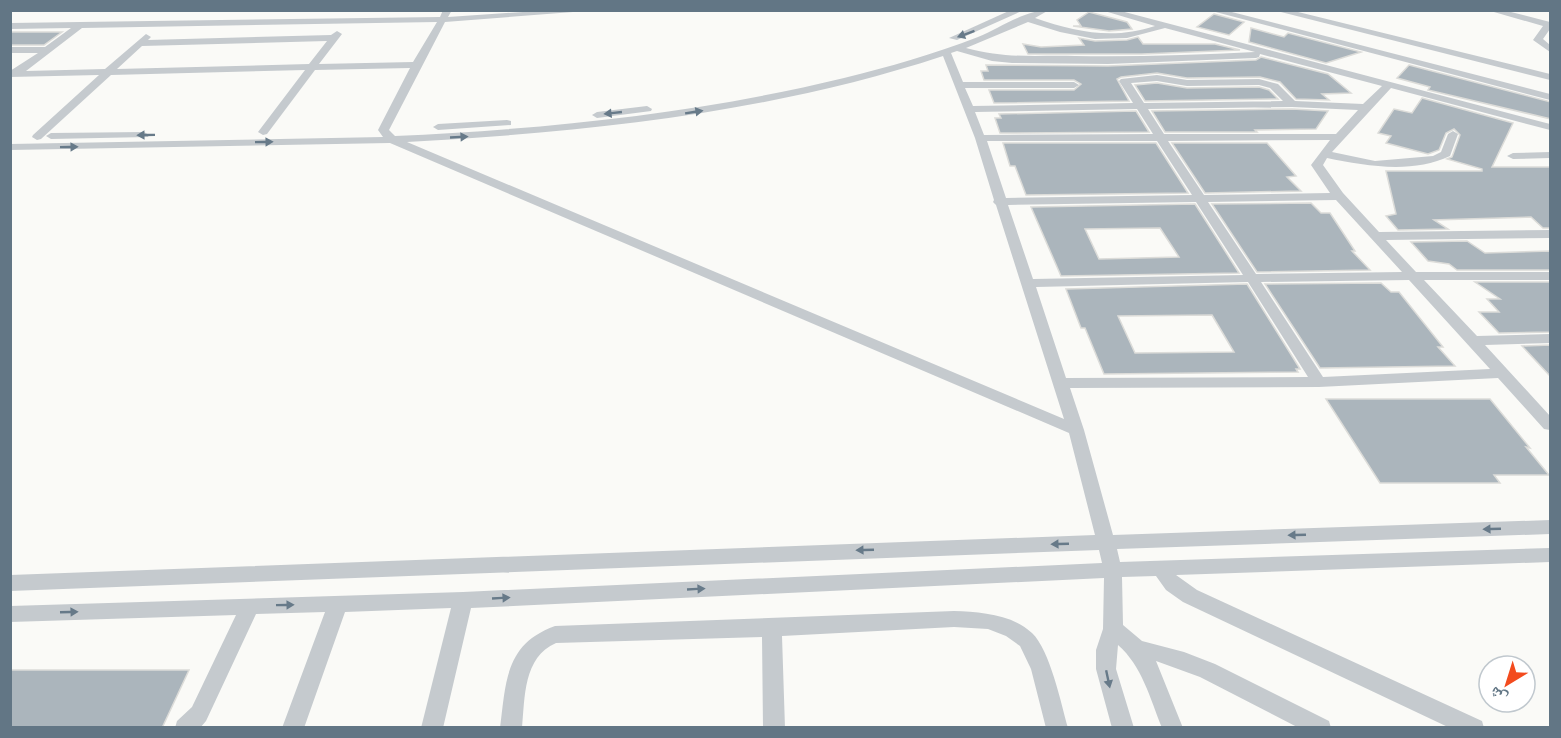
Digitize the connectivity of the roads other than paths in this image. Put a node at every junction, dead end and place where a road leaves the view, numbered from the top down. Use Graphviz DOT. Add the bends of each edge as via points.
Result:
graph roads {
  1 [pos="158,10"];
  2 [pos="260,10"];
  3 [pos="303,10"];
  4 [pos="595,10"];
  5 [pos="1045,10"];
  6 [pos="1105,10"];
  7 [pos="1212,10"];
  8 [pos="1277,10"];
  9 [pos="1491,10"];
  10 [pos="346,15"];
  11 [pos="446,15"];
  12 [pos="1024,15"];
  13 [pos="294,20"];
  14 [pos="250,21"];
  15 [pos="142,23"];
  16 [pos="159,23"];
  17 [pos="80,25"];
  18 [pos="10,26"];
  19 [pos="1163,26"];
  20 [pos="333,38"];
  21 [pos="140,43"];
  22 [pos="10,50"];
  23 [pos="49,50"];
  24 [pos="952,50"];
  25 [pos="1551,50"];
  26 [pos="1273,55"];
  27 [pos="1108,61"];
  28 [pos="416,65"];
  29 [pos="311,69"];
  30 [pos="108,72"];
  31 [pos="13,75"];
  32 [pos="1551,77"];
  33 [pos="1126,80"];
  34 [pos="959,85"];
  35 [pos="1074,85"];
  36 [pos="1389,85"];
  37 [pos="1551,97"];
  38 [pos="1292,104"];
  39 [pos="1138,106"];
  40 [pos="1366,107"];
  41 [pos="967,109"];
  42 [pos="1551,127"];
  43 [pos="263,132"];
  44 [pos="1453,134"];
  45 [pos="387,135"];
  46 [pos="10,137"];
  47 [pos="38,137"];
  48 [pos="1159,137"];
  49 [pos="1339,137"];
  50 [pos="980,138"];
  51 [pos="10,147"];
  52 [pos="1325,154"];
  53 [pos="1551,155"];
  54 [pos="1513,156"];
  55 [pos="1339,196"];
  56 [pos="1200,199"];
  57 [pos="999,202"];
  58 [pos="1550,234"];
  59 [pos="1378,236"];
  60 [pos="1413,274"];
  61 [pos="1551,276"];
  62 [pos="1252,280"];
  63 [pos="1029,283"];
  64 [pos="1551,338"];
  65 [pos="1474,341"];
  66 [pos="1503,373"];
  67 [pos="1319,382"];
  68 [pos="1062,383"];
  69 [pos="1551,425"];
  70 [pos="1076,430"];
  71 [pos="1551,527"];
  72 [pos="1105,543"];
  73 [pos="1551,555"];
  74 [pos="1160,568"];
  75 [pos="1113,570"];
  76 [pos="10,583"];
  77 [pos="463,600"];
  78 [pos="338,604"];
  79 [pos="251,605"];
  80 [pos="10,614"];
  81 [pos="772,628"];
  82 [pos="1113,629"];
  83 [pos="1137,649"];
  84 [pos="185,728"];
  85 [pos="293,728"];
  86 [pos="432,728"];
  87 [pos="511,728"];
  88 [pos="774,728"];
  89 [pos="1057,728"];
  90 [pos="1123,728"];
  91 [pos="1173,728"];
  92 [pos="1321,728"];
  93 [pos="1474,728"];
  1 -- 15 [label="street"];
  2 -- 14 [label="street"];
  3 -- 13 [label="street"];
  4 -- 11 [label="street" via="535,16"];
  5 -- 12 [label="street"];
  6 -- 19 [label="street"];
  7 -- 37 [label="street"];
  8 -- 32 [label="street"];
  9 -- 25 [label="street" via="1551,25 1538,40"];
  10 -- 11 [label="street"];
  10 -- 13 [label="street" via="337,20"];
  10 -- 20 [label="street"];
  11 -- 28 [label="street"];
  12 -- 19 [label="street" via="1094,38 1137,35"];
  12 -- 24 [label="street"];
  12 -- 45 [label="street, one-way" via="910,52 729,96 570,118"];
  13 -- 14 [label="street"];
  14 -- 16 [label="street"];
  15 -- 16 [label="street"];
  15 -- 17 [label="street"];
  16 -- 21 [label="street"];
  17 -- 18 [label="street"];
  17 -- 23 [label="street"];
  19 -- 26 [label="street"];
  20 -- 21 [label="street"];
  20 -- 29 [label="street"];
  21 -- 30 [label="street"];
  22 -- 23 [label="street"];
  23 -- 31 [label="street"];
  24 -- 27 [label="street" via="1001,59"];
  24 -- 34 [label="street"];
  45 -- 24 [label="street, one-way" via="556,129 627,122 825,86"];
  26 -- 27 [label="street"];
  26 -- 36 [label="street"];
  27 -- 33 [label="street"];
  28 -- 29 [label="street"];
  28 -- 45 [label="street"];
  29 -- 30 [label="street"];
  29 -- 43 [label="street"];
  30 -- 31 [label="street"];
  30 -- 47 [label="street"];
  33 -- 38 [label="street" via="1259,82 1274,86"];
  33 -- 39 [label="street"];
  34 -- 35 [label="street"];
  34 -- 41 [label="street"];
  36 -- 40 [label="street"];
  36 -- 42 [label="street"];
  38 -- 39 [label="street"];
  38 -- 40 [label="street"];
  39 -- 41 [label="street"];
  39 -- 48 [label="street"];
  40 -- 49 [label="street"];
  41 -- 50 [label="street"];
  43 -- 45 [label="street"];
  43 -- 47 [label="street, one-way"];
  44 -- 52 [label="street" via="1446,154 1435,159 1375,165"];
  51 -- 45 [label="street, one-way" via="356,140"];
  45 -- 70 [label="street"];
  46 -- 47 [label="street"];
  48 -- 49 [label="street"];
  48 -- 50 [label="street"];
  48 -- 56 [label="street"];
  49 -- 52 [label="street"];
  50 -- 57 [label="street"];
  52 -- 55 [label="street" via="1317,168"];
  53 -- 54 [label="street"];
  55 -- 56 [label="street"];
  55 -- 59 [label="street"];
  56 -- 57 [label="street"];
  56 -- 62 [label="street"];
  57 -- 63 [label="street"];
  58 -- 59 [label="street"];
  59 -- 60 [label="street"];
  60 -- 61 [label="street"];
  60 -- 62 [label="street"];
  60 -- 65 [label="street"];
  62 -- 63 [label="street"];
  62 -- 67 [label="street"];
  63 -- 68 [label="street"];
  64 -- 65 [label="street"];
  65 -- 66 [label="street"];
  66 -- 67 [label="street"];
  66 -- 69 [label="street"];
  67 -- 68 [label="street"];
  68 -- 70 [label="street"];
  70 -- 72 [label="street"];
  71 -- 72 [label="street, one-way"];
  72 -- 75 [label="street"];
  72 -- 76 [label="street, one-way"];
  73 -- 74 [label="street"];
  74 -- 75 [label="street"];
  74 -- 93 [label="street" via="1173,585 1190,596"];
  77 -- 75 [label="street, one-way"];
  75 -- 82 [label="street"];
  77 -- 78 [label="street"];
  77 -- 86 [label="street"];
  79 -- 78 [label="street, one-way"];
  78 -- 85 [label="street"];
  80 -- 79 [label="street, one-way"];
  79 -- 84 [label="street" via="199,714"];
  81 -- 87 [label="street" via="546,637 534,645 523,661"];
  81 -- 88 [label="street"];
  81 -- 89 [label="street" via="954,619 1001,625 1021,635 1034,651"];
  82 -- 83 [label="street"];
  82 -- 90 [label="street, one-way" via="1106,650 1106,669"];
  83 -- 91 [label="street"];
  83 -- 92 [label="street" via="1155,651 1195,666"];
}
